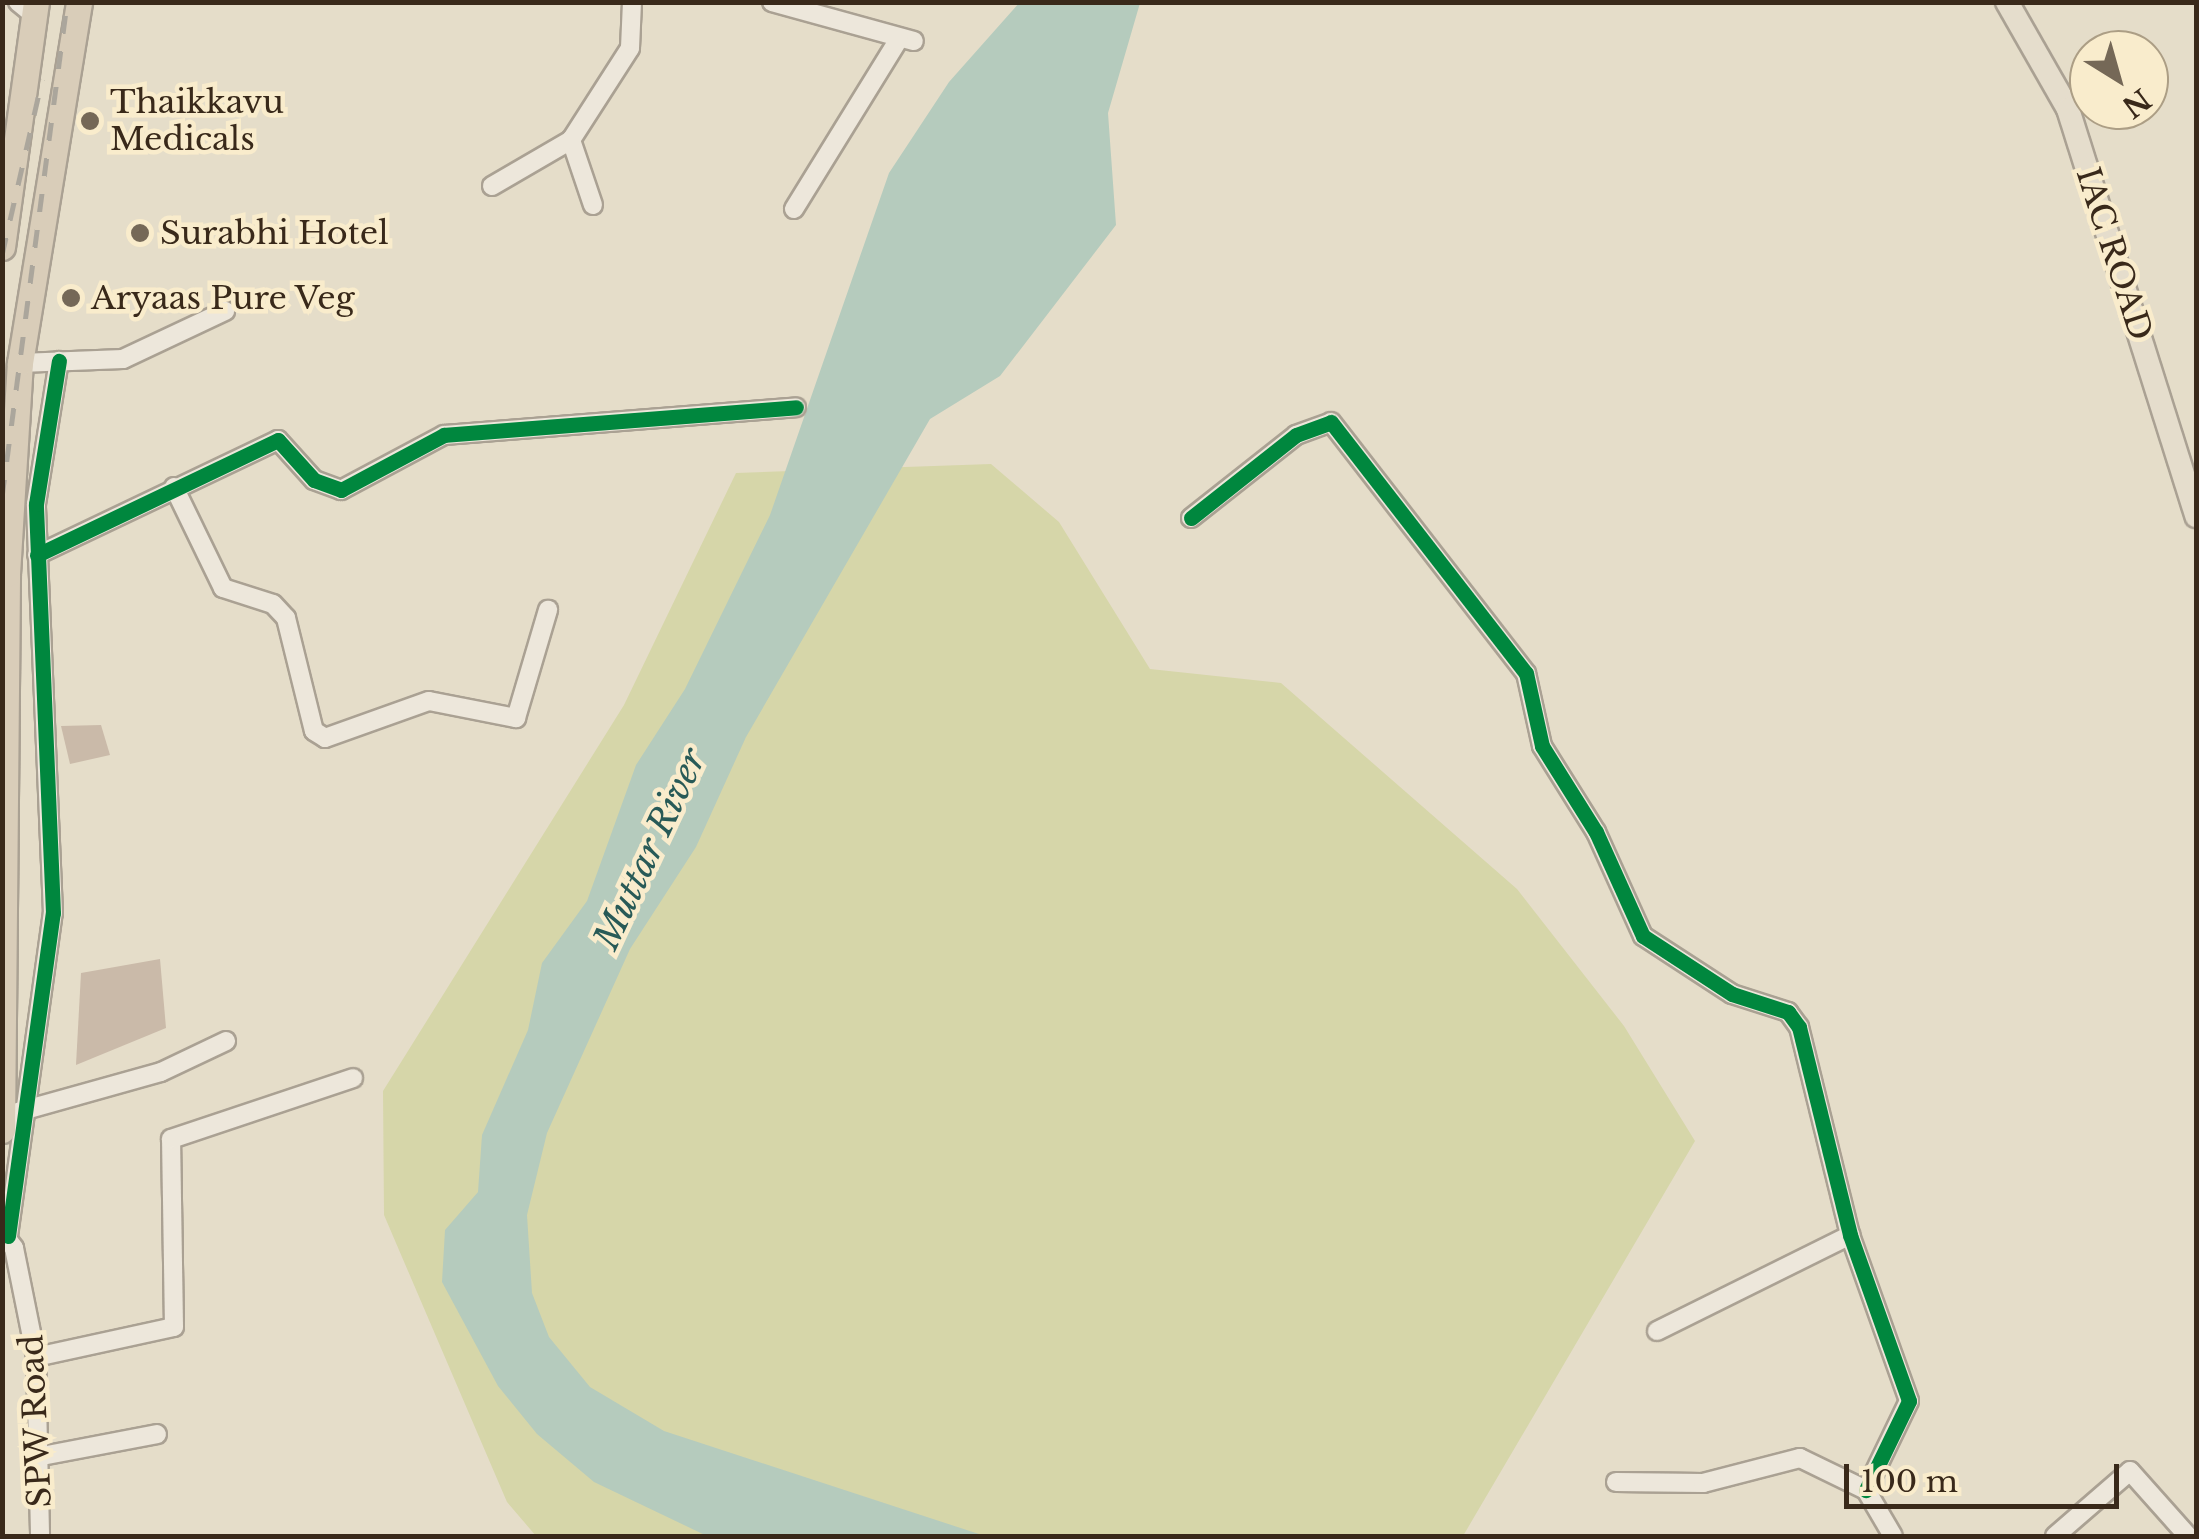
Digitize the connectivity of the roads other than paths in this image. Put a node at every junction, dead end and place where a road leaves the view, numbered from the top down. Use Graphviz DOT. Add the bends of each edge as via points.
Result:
graph roads {
  1 [pos="78,2"];
  2 [pos="632,2"];
  3 [pos="772,2"];
  4 [pos="2007,2"];
  5 [pos="29,7"];
  6 [pos="571,140"];
  7 [pos="492,186"];
  8 [pos="593,205"];
  9 [pos="794,210"];
  10 [pos="3,238"];
  11 [pos="2,247"];
  12 [pos="225,311"];
  13 [pos="59,362"];
  14 [pos="20,363"];
  15 [pos="796,406"];
  16 [pos="174,487"];
  17 [pos="2196,516"];
  18 [pos="1191,518"];
  19 [pos="37,555"];
  20 [pos="548,610"];
  21 [pos="226,1041"];
  22 [pos="353,1078"];
  23 [pos="10,1121"];
  24 [pos="5,1234"];
  25 [pos="1850,1235"];
  26 [pos="1657,1331"];
  27 [pos="36,1356"];
  28 [pos="157,1434"];
  29 [pos="42,1456"];
  30 [pos="1616,1482"];
  31 [pos="1866,1490"];
  32 [pos="40,1536"];
  33 [pos="1893,1536"];
  34 [pos="2055,1536"];
  35 [pos="2188,1536"];
  1 -- 14 [label="highway"];
  2 -- 6 [label="street" via="630,48"];
  3 -- 9 [label="street" via="906,40"];
  4 -- 17 [label="main road, IAC ROAD" via="2068,109"];
  5 -- 10 [label="highway"];
  6 -- 7 [label="street"];
  6 -- 8 [label="street"];
  10 -- 11 [label="highway"];
  12 -- 13 [label="street" via="123,359"];
  13 -- 14 [label="street"];
  13 -- 19 [label="street"];
  14 -- 23 [label="highway" via="7,574"];
  15 -- 16 [label="street" via="444,435 341,490 314,480 278,440"];
  16 -- 19 [label="street"];
  16 -- 20 [label="street" via="223,588 273,604 286,618 314,731 325,738 429,701 516,718"];
  18 -- 25 [label="street" via="1296,435 1331,422 1526,674 1542,746 1596,832 1643,936 1732,994 1788,1012 1800,1027"];
  19 -- 23 [label="street" via="52,746 53,913"];
  21 -- 23 [label="street" via="162,1072"];
  22 -- 27 [label="street" via="171,1139 174,1327"];
  23 -- 24 [label="street"];
  24 -- 27 [label="street, SPW Road" via="30,1306"];
  25 -- 26 [label="street"];
  25 -- 31 [label="street" via="1909,1401"];
  27 -- 29 [label="street, SPW Road"];
  28 -- 29 [label="street"];
  29 -- 32 [label="street, SPW Road"];
  30 -- 31 [label="street" via="1702,1484 1800,1458"];
  31 -- 33 [label="street"];
  34 -- 35 [label="street" via="2130,1471"];
}
